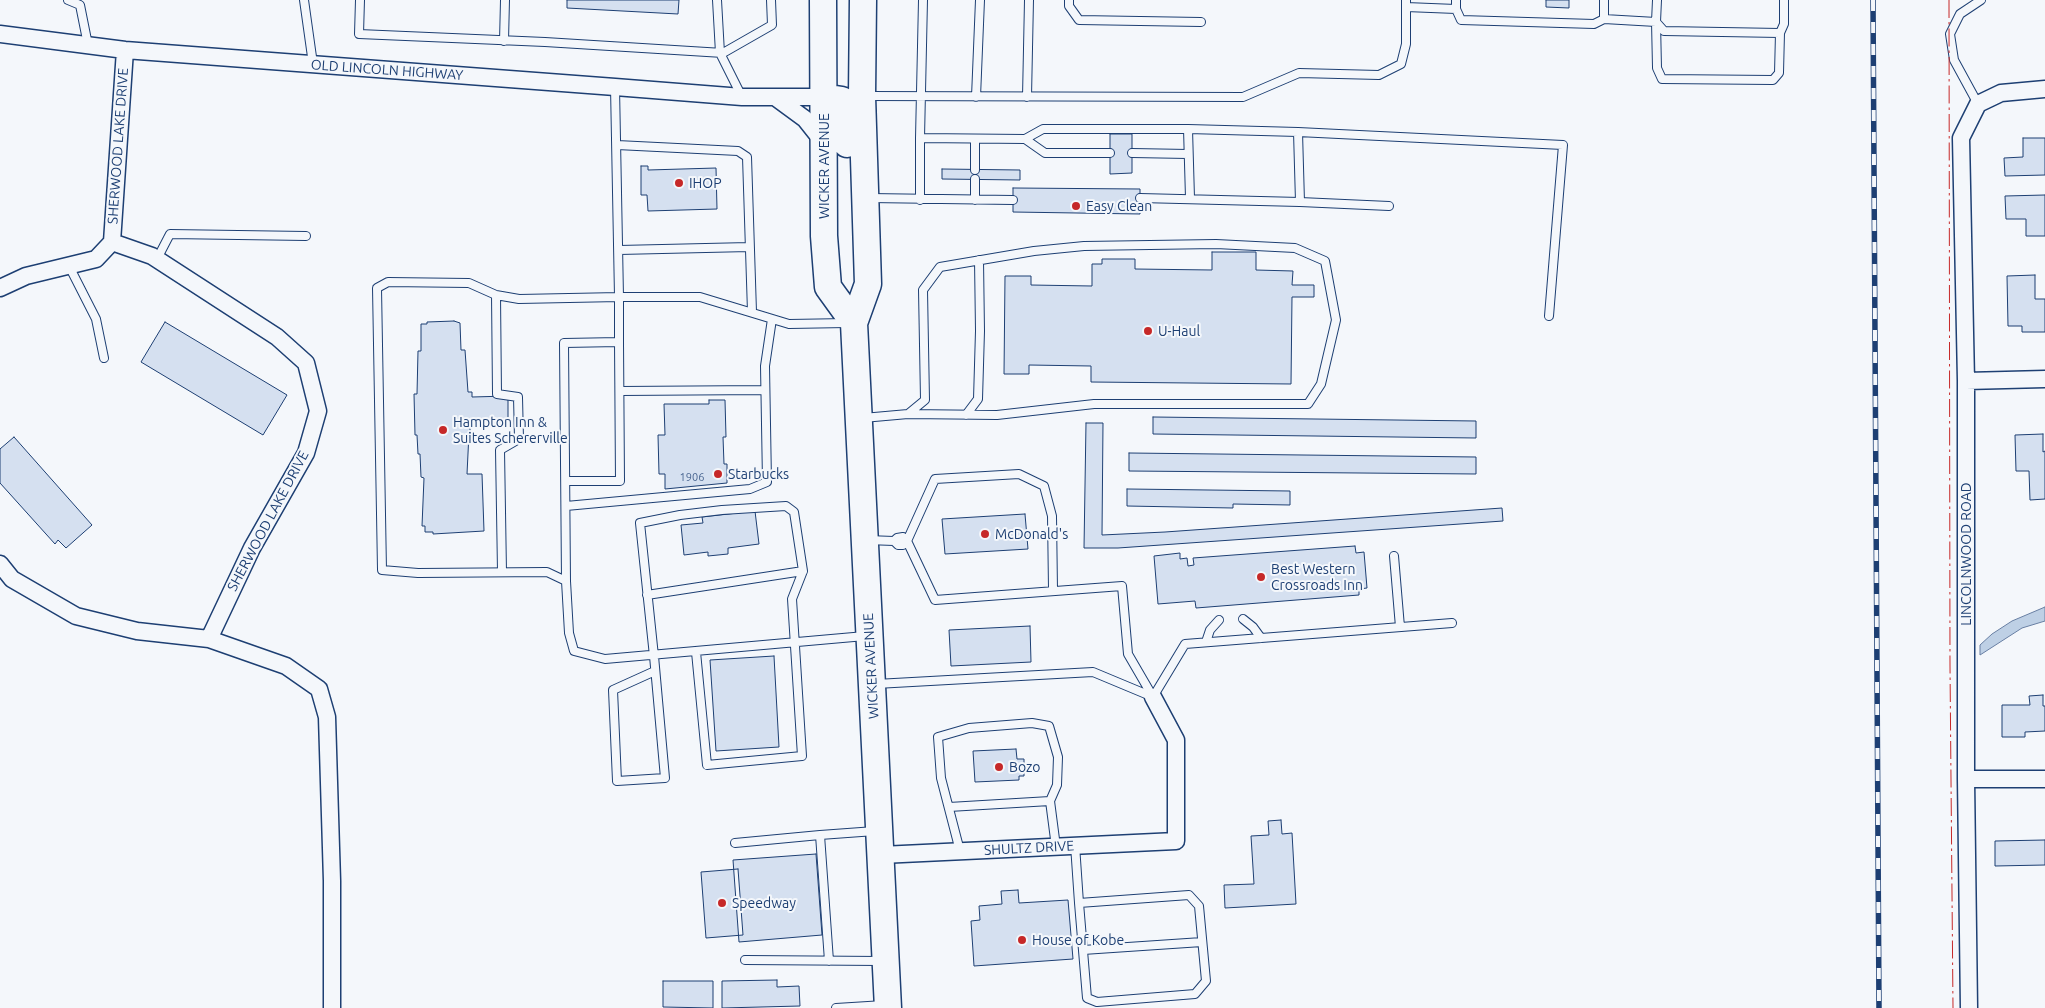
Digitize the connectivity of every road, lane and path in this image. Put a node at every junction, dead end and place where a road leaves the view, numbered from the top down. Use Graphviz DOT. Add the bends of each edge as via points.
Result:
graph roads {
  1 [pos="68,0"];
  2 [pos="304,0"];
  3 [pos="360,0"];
  4 [pos="505,0"];
  5 [pos="718,0"];
  6 [pos="770,0"];
  7 [pos="824,0"];
  8 [pos="863,0"];
  9 [pos="924,0"];
  10 [pos="980,0"];
  11 [pos="1029,0"];
  12 [pos="1069,0"];
  13 [pos="1456,0"];
  14 [pos="1604,0"];
  15 [pos="1657,0"];
  16 [pos="1784,0"];
  17 [pos="1979,1"];
  18 [pos="1406,4"];
  19 [pos="1456,9"];
  20 [pos="1604,19"];
  21 [pos="1201,22"];
  22 [pos="1656,22"];
  23 [pos="1780,33"];
  24 [pos="0,34"];
  25 [pos="504,41"];
  26 [pos="88,45"];
  27 [pos="124,50"];
  28 [pos="720,53"];
  29 [pos="314,64"];
  30 [pos="615,88"];
  31 [pos="2045,89"];
  32 [pos="862,96"];
  33 [pos="742,97"];
  34 [pos="775,97"];
  35 [pos="823,97"];
  36 [pos="921,97"];
  37 [pos="976,97"];
  38 [pos="1027,97"];
  39 [pos="1978,104"];
  40 [pos="1188,129"];
  41 [pos="1298,132"];
  42 [pos="920,138"];
  43 [pos="975,139"];
  44 [pos="1025,139"];
  45 [pos="824,144"];
  46 [pos="616,145"];
  47 [pos="1110,153"];
  48 [pos="1132,153"];
  49 [pos="1188,154"];
  50 [pos="975,170"];
  51 [pos="975,180"];
  52 [pos="865,198"];
  53 [pos="1140,198"];
  54 [pos="1190,198"];
  55 [pos="920,200"];
  56 [pos="975,200"];
  57 [pos="1013,200"];
  58 [pos="1300,202"];
  59 [pos="1389,206"];
  60 [pos="306,236"];
  61 [pos="112,242"];
  62 [pos="749,247"];
  63 [pos="619,250"];
  64 [pos="157,259"];
  65 [pos="979,260"];
  66 [pos="69,266"];
  67 [pos="0,288"];
  68 [pos="496,295"];
  69 [pos="619,298"];
  70 [pos="752,312"];
  71 [pos="1548,316"];
  72 [pos="772,319"];
  73 [pos="854,323"];
  74 [pos="619,342"];
  75 [pos="104,358"];
  76 [pos="2045,379"];
  77 [pos="1966,381"];
  78 [pos="765,390"];
  79 [pos="620,391"];
  80 [pos="908,414"];
  81 [pos="966,415"];
  82 [pos="859,419"];
  83 [pos="566,481"];
  84 [pos="566,506"];
  85 [pos="865,540"];
  86 [pos="907,541"];
  87 [pos="1394,556"];
  88 [pos="0,564"];
  89 [pos="803,571"];
  90 [pos="502,572"];
  91 [pos="566,581"];
  92 [pos="1054,590"];
  93 [pos="647,595"];
  94 [pos="1243,619"];
  95 [pos="1219,620"];
  96 [pos="1452,623"];
  97 [pos="1400,627"];
  98 [pos="870,636"];
  99 [pos="1261,638"];
  100 [pos="209,639"];
  101 [pos="1206,642"];
  102 [pos="794,643"];
  103 [pos="696,652"];
  104 [pos="654,656"];
  105 [pos="655,671"];
  106 [pos="872,684"];
  107 [pos="1153,697"];
  108 [pos="1966,779"];
  109 [pos="2045,780"];
  110 [pos="1050,801"];
  111 [pos="950,807"];
  112 [pos="820,835"];
  113 [pos="735,842"];
  114 [pos="880,843"];
  115 [pos="1075,846"];
  116 [pos="1056,847"];
  117 [pos="960,851"];
  118 [pos="1079,903"];
  119 [pos="1202,942"];
  120 [pos="1083,950"];
  121 [pos="745,960"];
  122 [pos="829,961"];
  123 [pos="886,962"];
  124 [pos="888,1006"];
  125 [pos="332,1008"];
  126 [pos="836,1008"];
  127 [pos="1969,1008"];
  1 -- 26 [label="lane" via="80,6"];
  2 -- 29 [label="lane"];
  3 -- 25 [label="lane" via="359,34"];
  4 -- 25 [label="lane"];
  5 -- 28 [label="lane"];
  6 -- 28 [label="lane" via="772,25"];
  7 -- 35 [label="highway, WICKER AVENUE"];
  8 -- 32 [label="highway, WICKER AVENUE"];
  9 -- 36 [label="lane"];
  10 -- 37 [label="lane"];
  11 -- 38 [label="lane"];
  12 -- 21 [label="lane" via="1069,6 1079,20"];
  13 -- 19 [label="lane"];
  14 -- 20 [label="lane"];
  15 -- 22 [label="lane"];
  16 -- 23 [label="lane" via="1784,24"];
  17 -- 39 [label="lane" via="1960,14 1950,34 1954,60"];
  18 -- 19 [label="lane"];
  18 -- 38 [label="lane" via="1406,44 1401,64 1379,75 1300,73 1243,98"];
  19 -- 20 [label="lane" via="1461,20 1594,24"];
  20 -- 22 [label="lane"];
  22 -- 23 [label="lane" via="1664,31"];
  22 -- 23 [label="lane" via="1657,68 1662,79 1773,80 1779,72"];
  24 -- 26 [label="street, OLD LINCOLN HIGHWAY"];
  25 -- 28 [label="lane"];
  26 -- 27 [label="street, OLD LINCOLN HIGHWAY"];
  27 -- 29 [label="street, OLD LINCOLN HIGHWAY"];
  27 -- 61 [label="street, SHERWOOD LAKE DRIVE"];
  28 -- 33 [label="lane"];
  29 -- 30 [label="street, OLD LINCOLN HIGHWAY"];
  30 -- 33 [label="street, OLD LINCOLN HIGHWAY"];
  30 -- 46 [label="lane"];
  31 -- 39 [label="street" via="2001,93"];
  32 -- 36 [label="lane"];
  32 -- 52 [label="highway, WICKER AVENUE"];
  33 -- 34 [label="street, OLD LINCOLN HIGHWAY"];
  34 -- 35 [label="street, OLD LINCOLN HIGHWAY"];
  34 -- 45 [label="street" via="805,119"];
  35 -- 45 [label="highway, WICKER AVENUE"];
  35 -- 52 [label="highway" via="842,100 850,189"];
  36 -- 37 [label="lane"];
  36 -- 42 [label="lane"];
  37 -- 38 [label="lane"];
  39 -- 77 [label="street, LINCOLNWOOD ROAD" via="1961,138"];
  40 -- 41 [label="lane"];
  40 -- 44 [label="lane" via="1043,129"];
  40 -- 49 [label="lane"];
  41 -- 58 [label="lane"];
  41 -- 71 [label="lane" via="1563,145"];
  42 -- 43 [label="lane"];
  42 -- 55 [label="lane"];
  43 -- 44 [label="lane"];
  43 -- 50 [label="lane"];
  44 -- 47 [label="lane" via="1045,152"];
  45 -- 73 [label="highway, WICKER AVENUE" via="824,236 828,287"];
  46 -- 62 [label="lane" via="738,151 747,157"];
  46 -- 63 [label="lane"];
  48 -- 49 [label="lane"];
  49 -- 54 [label="lane"];
  51 -- 56 [label="lane"];
  52 -- 55 [label="lane"];
  52 -- 73 [label="highway, WICKER AVENUE" via="868,284"];
  53 -- 54 [label="lane"];
  54 -- 58 [label="lane"];
  55 -- 56 [label="lane"];
  56 -- 57 [label="lane"];
  58 -- 59 [label="lane"];
  60 -- 64 [label="lane" via="170,234"];
  61 -- 64 [label="street, SHERWOOD LAKE DRIVE"];
  61 -- 66 [label="street, SHERWOOD LAKE DRIVE" via="96,259"];
  62 -- 63 [label="lane"];
  62 -- 70 [label="lane"];
  63 -- 69 [label="lane"];
  64 -- 100 [label="street, SHERWOOD LAKE DRIVE" via="277,337 306,362 318,410 306,453 252,548"];
  65 -- 80 [label="lane" via="940,267 923,290 925,400"];
  65 -- 81 [label="lane" via="978,399"];
  65 -- 81 [label="lane" via="1084,246 1216,244 1295,248 1325,261 1336,320 1321,384 1308,404 1094,404 997,415"];
  66 -- 67 [label="street, SHERWOOD LAKE DRIVE" via="26,276"];
  66 -- 75 [label="lane" via="96,319"];
  68 -- 69 [label="lane" via="519,299"];
  68 -- 90 [label="lane" via="497,394 518,397 519,439 500,450"];
  68 -- 90 [label="lane" via="469,282 388,282 377,288 382,570"];
  69 -- 70 [label="lane" via="700,297"];
  69 -- 74 [label="lane"];
  70 -- 72 [label="lane"];
  72 -- 73 [label="lane" via="789,324"];
  72 -- 78 [label="lane"];
  73 -- 82 [label="highway, WICKER AVENUE"];
  74 -- 79 [label="lane"];
  74 -- 83 [label="lane" via="564,343"];
  76 -- 77 [label="street"];
  77 -- 108 [label="street, LINCOLNWOOD ROAD"];
  78 -- 79 [label="lane"];
  78 -- 84 [label="lane" via="767,482 750,489"];
  79 -- 83 [label="lane" via="620,481"];
  80 -- 81 [label="lane"];
  80 -- 82 [label="lane"];
  82 -- 85 [label="highway, WICKER AVENUE"];
  83 -- 84 [label="lane"];
  84 -- 91 [label="lane"];
  85 -- 86 [label="lane" via="898,545"];
  85 -- 98 [label="highway, WICKER AVENUE"];
  86 -- 92 [label="lane" via="935,600"];
  86 -- 92 [label="lane" via="935,479 1019,474 1044,486 1052,516"];
  87 -- 97 [label="lane"];
  88 -- 100 [label="street" via="12,579 76,616 137,631"];
  89 -- 93 [label="lane"];
  89 -- 93 [label="lane" via="794,512 786,506 680,515 640,523"];
  89 -- 102 [label="lane" via="792,599"];
  90 -- 91 [label="lane" via="547,572"];
  91 -- 104 [label="lane" via="569,633 574,651 605,659"];
  92 -- 107 [label="lane" via="1122,586 1128,654"];
  93 -- 104 [label="lane"];
  94 -- 99 [label="lane"];
  95 -- 101 [label="lane" via="1210,630"];
  96 -- 97 [label="lane"];
  97 -- 99 [label="lane"];
  98 -- 102 [label="lane"];
  98 -- 106 [label="highway, WICKER AVENUE"];
  99 -- 101 [label="lane"];
  100 -- 125 [label="street" via="286,666 319,689 327,717"];
  101 -- 107 [label="lane" via="1185,644"];
  102 -- 103 [label="lane"];
  102 -- 103 [label="lane" via="802,756 707,765"];
  103 -- 104 [label="lane"];
  104 -- 105 [label="lane"];
  105 -- 105 [label="lane" via="665,778 617,781 613,690"];
  106 -- 107 [label="lane" via="1093,672"];
  106 -- 114 [label="highway, WICKER AVENUE"];
  107 -- 115 [label="street, SHULTZ DRIVE" via="1176,740 1176,840"];
  108 -- 109 [label="street"];
  108 -- 127 [label="street, LINCOLNWOOD ROAD"];
  110 -- 111 [label="lane"];
  110 -- 111 [label="lane" via="1057,786 1058,757 1049,726 1032,723 969,728 938,737 941,778"];
  110 -- 116 [label="lane"];
  111 -- 117 [label="lane"];
  112 -- 113 [label="lane"];
  112 -- 114 [label="lane"];
  112 -- 122 [label="lane"];
  114 -- 117 [label="street, SHULTZ DRIVE"];
  114 -- 123 [label="highway, WICKER AVENUE"];
  115 -- 116 [label="street, SHULTZ DRIVE"];
  115 -- 118 [label="lane"];
  116 -- 117 [label="street, SHULTZ DRIVE"];
  118 -- 119 [label="lane" via="1189,895 1199,906"];
  118 -- 120 [label="lane"];
  119 -- 120 [label="lane"];
  119 -- 120 [label="lane" via="1206,981 1196,994 1097,1002 1087,998"];
  121 -- 122 [label="lane"];
  122 -- 123 [label="lane"];
  123 -- 124 [label="highway, WICKER AVENUE"];
  124 -- 126 [label="lane"];
}
